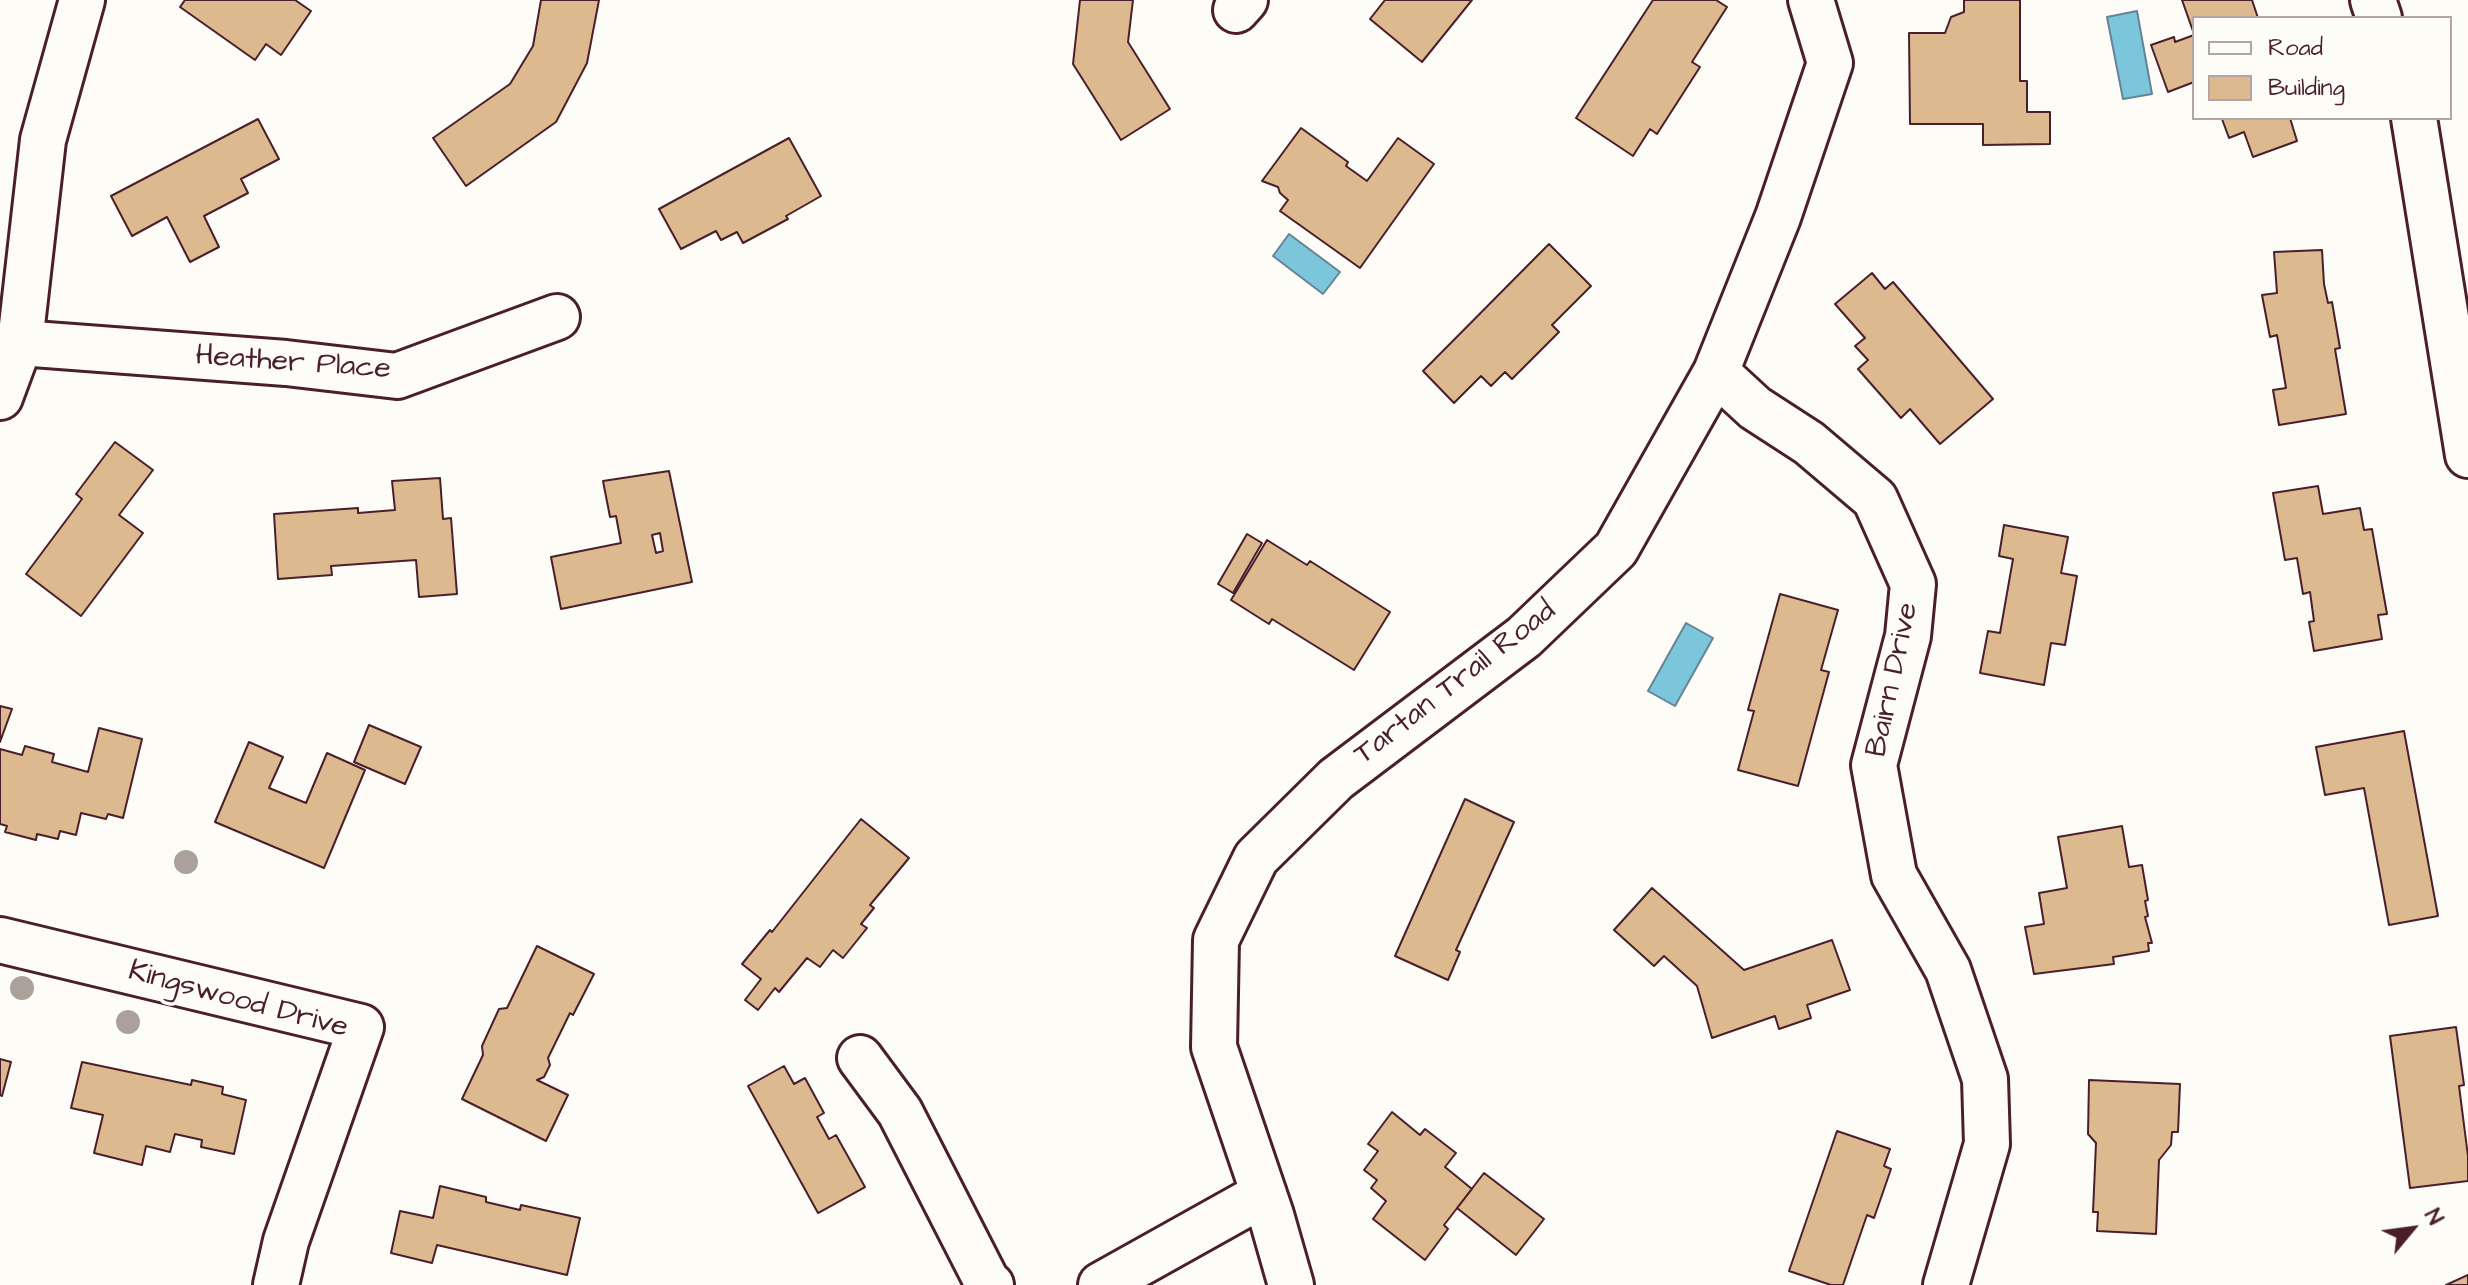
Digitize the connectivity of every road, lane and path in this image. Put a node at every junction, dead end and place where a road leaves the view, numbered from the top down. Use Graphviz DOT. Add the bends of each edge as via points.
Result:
graph roads {
  1 [pos="82,0"];
  2 [pos="1811,0"];
  3 [pos="2414,120"];
  4 [pos="557,317"];
  5 [pos="20,343"];
  6 [pos="1716,372"];
  7 [pos="0,397"];
  8 [pos="2468,455"];
  9 [pos="0,940"];
  10 [pos="860,1058"];
  11 [pos="1264,1194"];
  12 [pos="276,1285"];
  13 [pos="991,1285"];
  14 [pos="1101,1285"];
  15 [pos="1291,1285"];
  16 [pos="1946,1285"];
  1 -- 5 [label="street" via="43,140"];
  2 -- 6 [label="street, Tartan Trail Road" via="1830,63 1778,217"];
  3 -- 8 [label="street"];
  4 -- 5 [label="street, Heather Place" via="397,376"];
  5 -- 7 [label="street"];
  6 -- 11 [label="street, Tartan Trail Road" via="1616,549 1524,637 1336,779 1256,858 1216,940 1214,1047"];
  6 -- 16 [label="street, Bairn Drive" via="1875,499 1913,584 1908,636 1874,765 1894,875 1948,970 1985,1079 1987,1144"];
  9 -- 12 [label="street, Kingswood Drive" via="361,1027 286,1241"];
  10 -- 13 [label="street" via="900,1112"];
  11 -- 14 [label="street"];
  11 -- 15 [label="street, Tartan Trail Road"];
}
